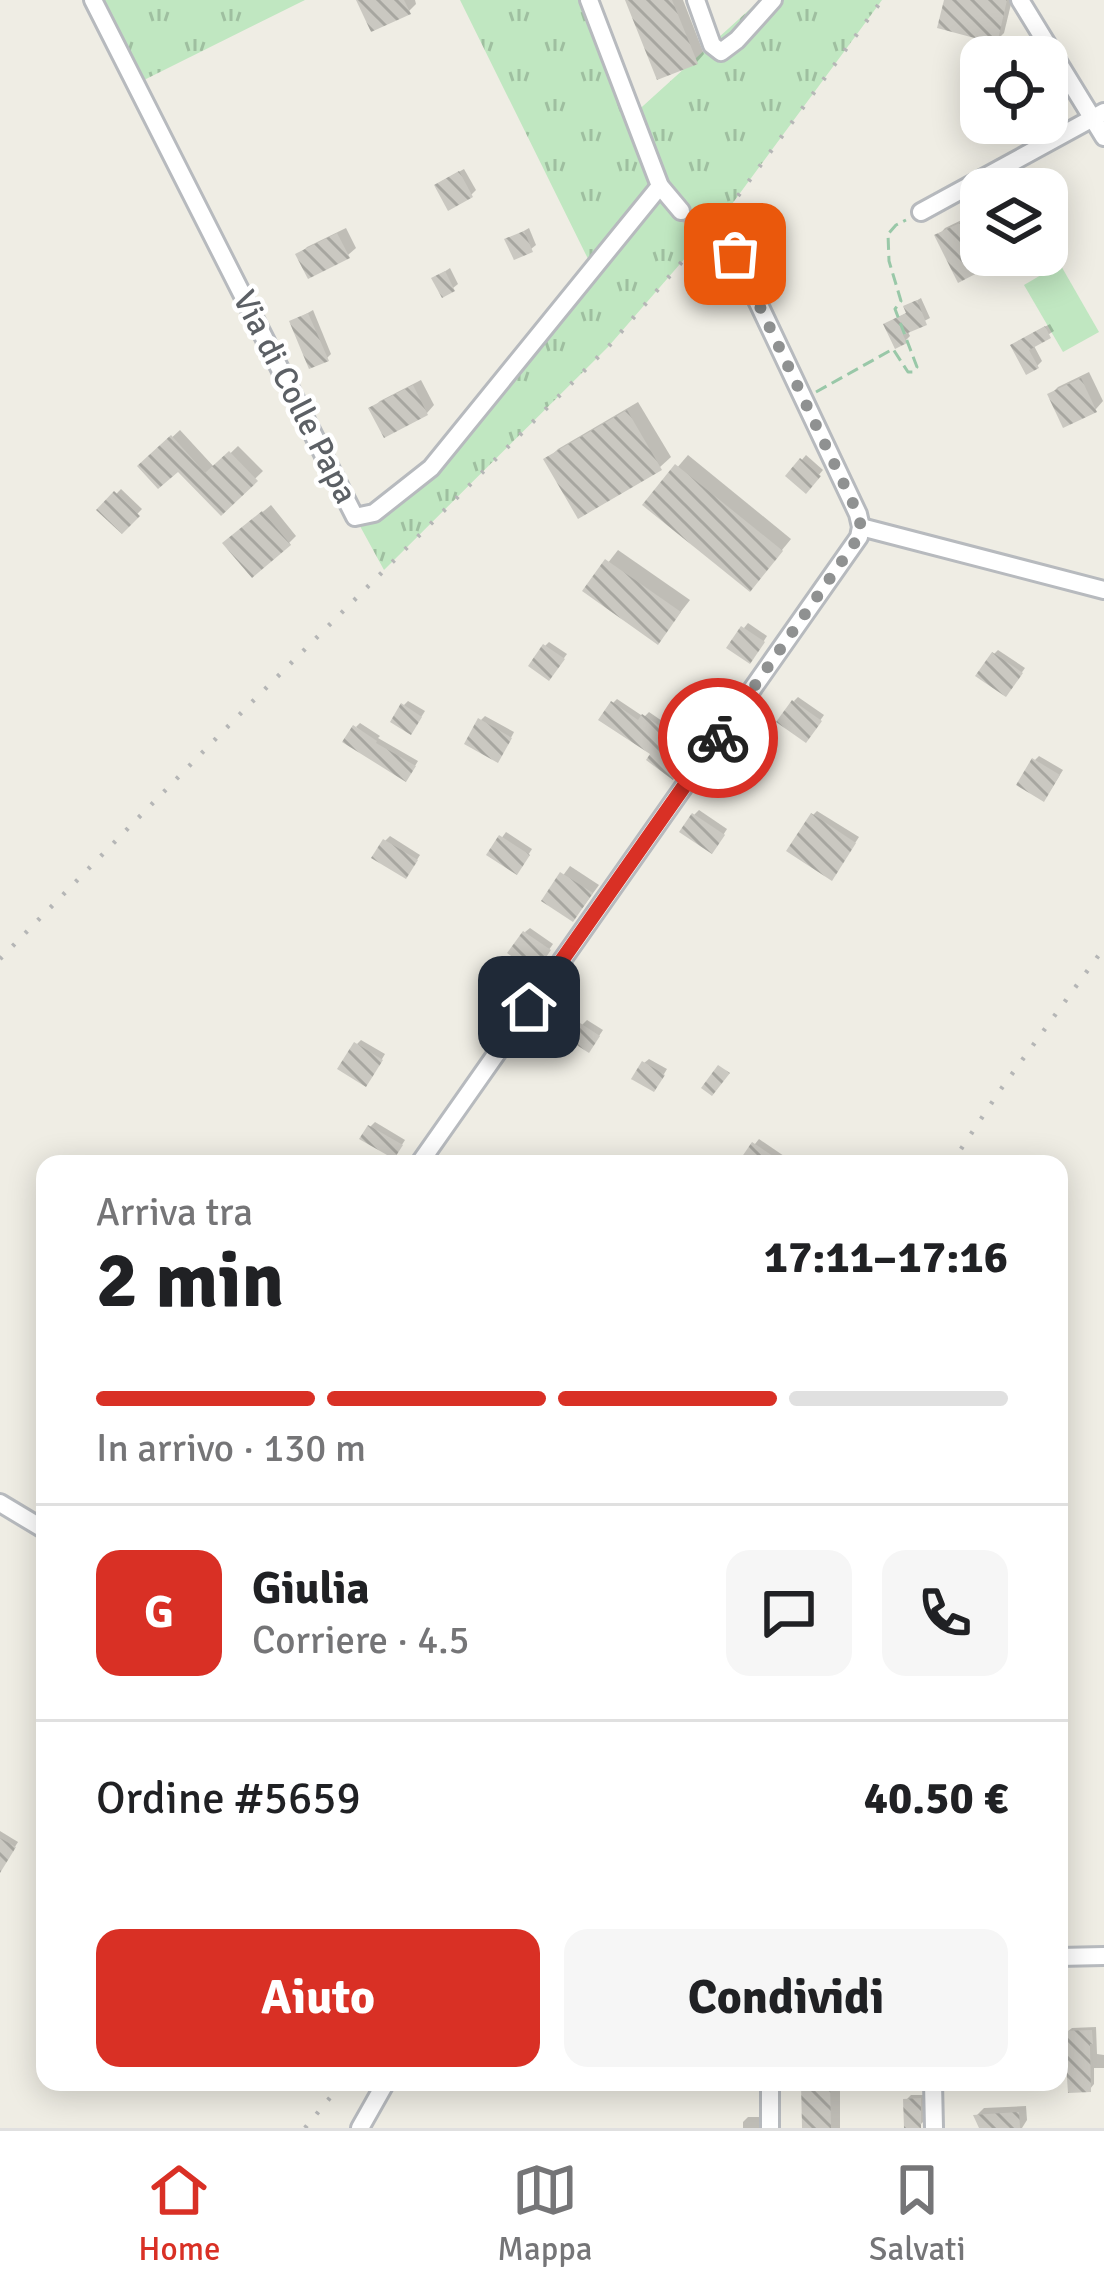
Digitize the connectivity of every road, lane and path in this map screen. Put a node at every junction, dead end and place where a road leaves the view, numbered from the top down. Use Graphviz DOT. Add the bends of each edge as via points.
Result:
graph roads {
  1 [pos="93,0"];
  2 [pos="589,0"];
  3 [pos="696,0"];
  4 [pos="773,0"];
  5 [pos="1020,0"];
  6 [pos="1098,116"];
  7 [pos="1104,137"];
  8 [pos="660,186"];
  9 [pos="681,211"];
  10 [pos="921,212"];
  11 [pos="721,242"];
  12 [pos="813,394"];
  13 [pos="861,527"];
  14 [pos="1104,590"];
  15 [pos="425,1155"];
  16 [pos="0,1503"];
  17 [pos="36,1525"];
  18 [pos="1104,1956"];
  19 [pos="1068,1957"];
  20 [pos="381,2091"];
  21 [pos="770,2091"];
  22 [pos="933,2091"];
  23 [pos="360,2128"];
  24 [pos="770,2128"];
  25 [pos="934,2128"];
  1 -- 8 [label="street, Via di Colle Papa" via="356,517 374,513 431,468"];
  2 -- 8 [label="street"];
  3 -- 4 [label="street" via="721,52"];
  5 -- 6 [label="street"];
  6 -- 7 [label="street"];
  6 -- 10 [label="street"];
  8 -- 9 [label="street"];
  10 -- 12 [label="path" via="888,234 901,302 895,309 917,367 908,372 893,349"];
  11 -- 13 [label="street" via="735,254"];
  13 -- 14 [label="street"];
  13 -- 15 [label="street"];
  16 -- 17 [label="street"];
  18 -- 19 [label="street"];
  20 -- 23 [label="street"];
  21 -- 24 [label="street"];
  22 -- 25 [label="street"];
}
